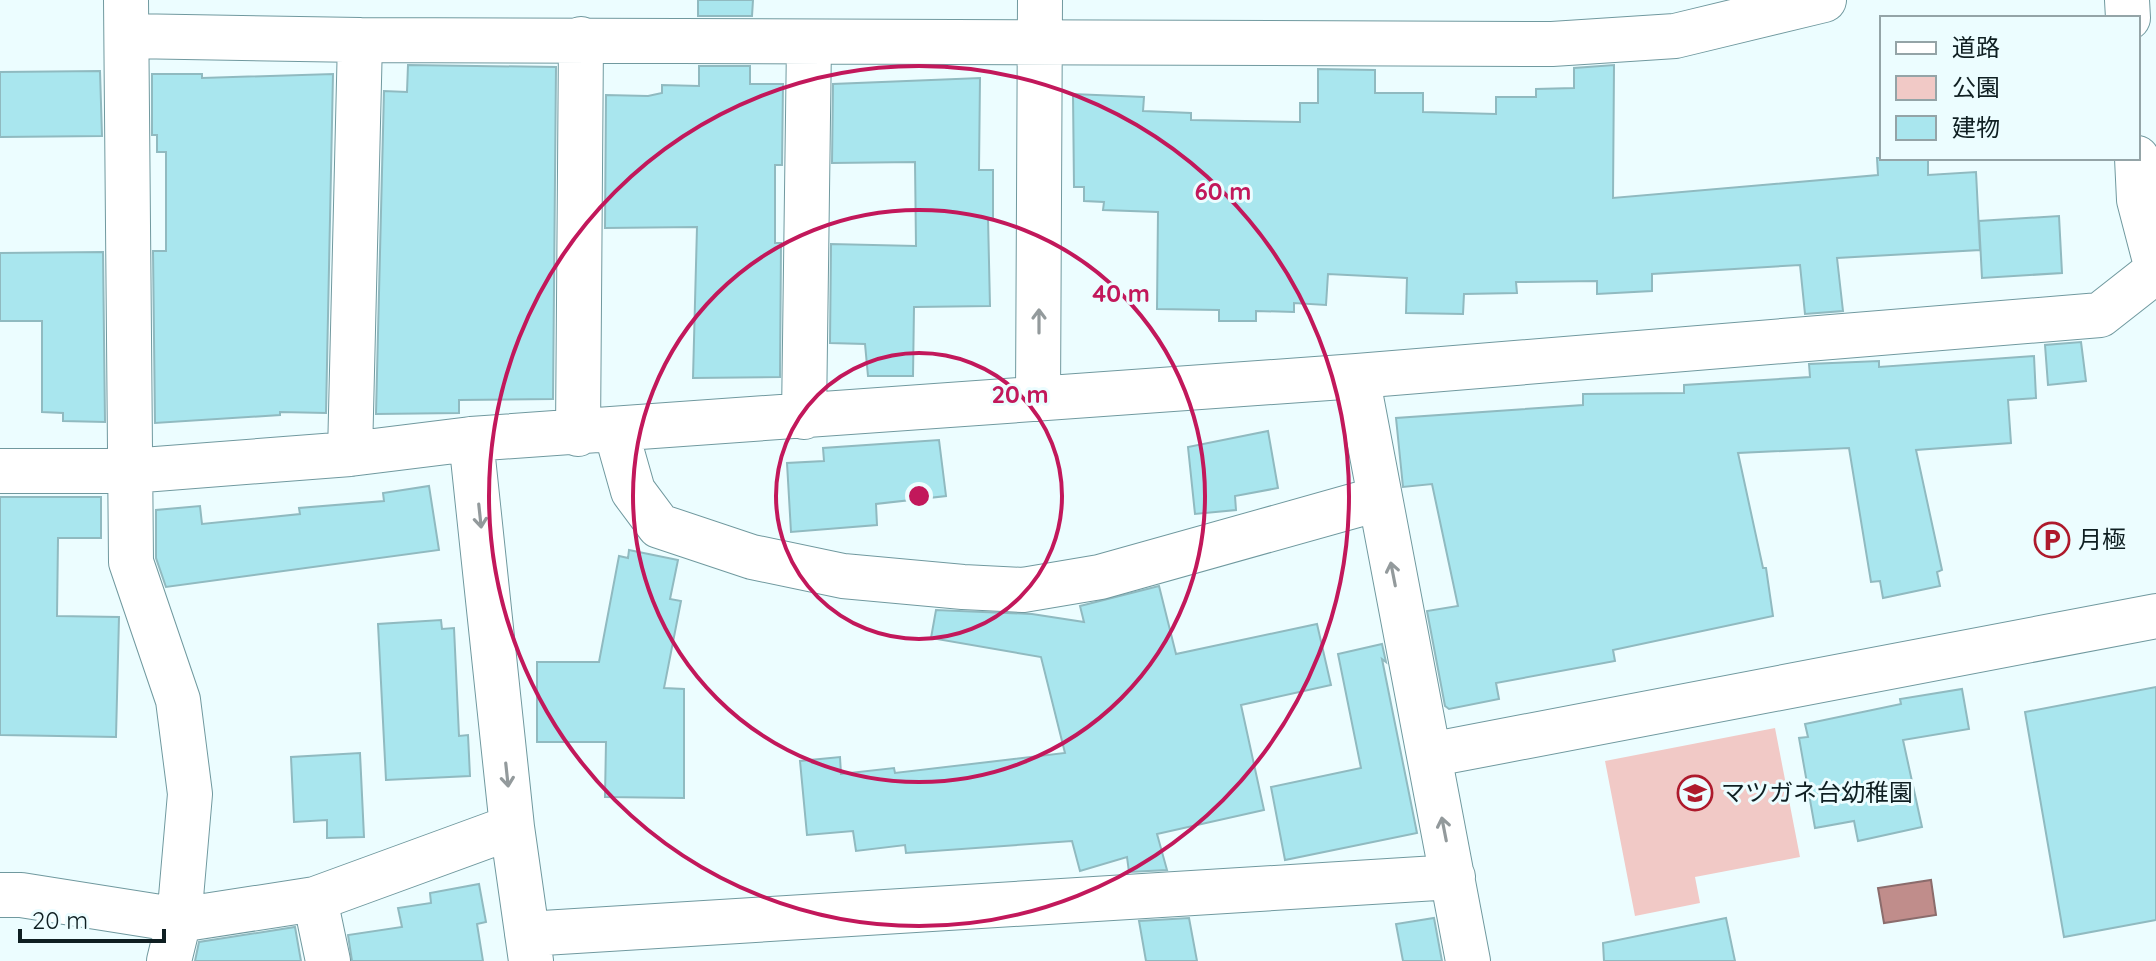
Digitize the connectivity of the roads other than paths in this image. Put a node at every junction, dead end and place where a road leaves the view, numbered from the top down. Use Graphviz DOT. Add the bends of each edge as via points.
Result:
graph roads {
  1 [pos="1040,0"];
  2 [pos="1824,0"];
  3 [pos="127,18"];
  4 [pos="581,39"];
  5 [pos="360,40"];
  6 [pos="809,42"];
  7 [pos="1040,43"];
  8 [pos="2137,160"];
  9 [pos="2156,265"];
  10 [pos="2156,271"];
  11 [pos="1357,376"];
  12 [pos="1038,399"];
  13 [pos="804,417"];
  14 [pos="597,432"];
  15 [pos="471,439"];
  16 [pos="350,454"];
  17 [pos="0,471"];
  18 [pos="130,471"];
  19 [pos="1378,499"];
  20 [pos="2156,616"];
  21 [pos="1429,755"];
  22 [pos="512,827"];
  23 [pos="1453,877"];
  24 [pos="0,895"];
  25 [pos="315,899"];
  26 [pos="174,940"];
  27 [pos="529,948"];
  28 [pos="328,961"];
  29 [pos="1468,961"];
  1 -- 7 [label="street"];
  2 -- 7 [label="street" via="1675,36 1552,44"];
  3 -- 5 [label="street"];
  3 -- 18 [label="street"];
  4 -- 5 [label="street"];
  4 -- 6 [label="street"];
  4 -- 14 [label="street"];
  5 -- 16 [label="street"];
  6 -- 7 [label="street"];
  6 -- 13 [label="street"];
  12 -- 7 [label="street, one-way"];
  8 -- 9 [label="street" via="2139,200"];
  10 -- 11 [label="street" via="2100,315"];
  11 -- 12 [label="street"];
  11 -- 19 [label="street"];
  12 -- 13 [label="street"];
  13 -- 14 [label="street"];
  14 -- 15 [label="street"];
  14 -- 19 [label="street" via="659,526 752,557 843,576 963,587 1023,590 1100,577"];
  15 -- 16 [label="street"];
  15 -- 22 [label="street, one-way"];
  16 -- 18 [label="street"];
  17 -- 18 [label="street"];
  18 -- 26 [label="street" via="131,562 178,700 190,794"];
  21 -- 19 [label="street, one-way"];
  20 -- 21 [label="street"];
  23 -- 21 [label="street, one-way"];
  22 -- 25 [label="street"];
  22 -- 27 [label="street"];
  23 -- 27 [label="street"];
  23 -- 29 [label="street"];
  24 -- 26 [label="street" via="21,895"];
  25 -- 26 [label="street"];
  25 -- 28 [label="street"];
}
